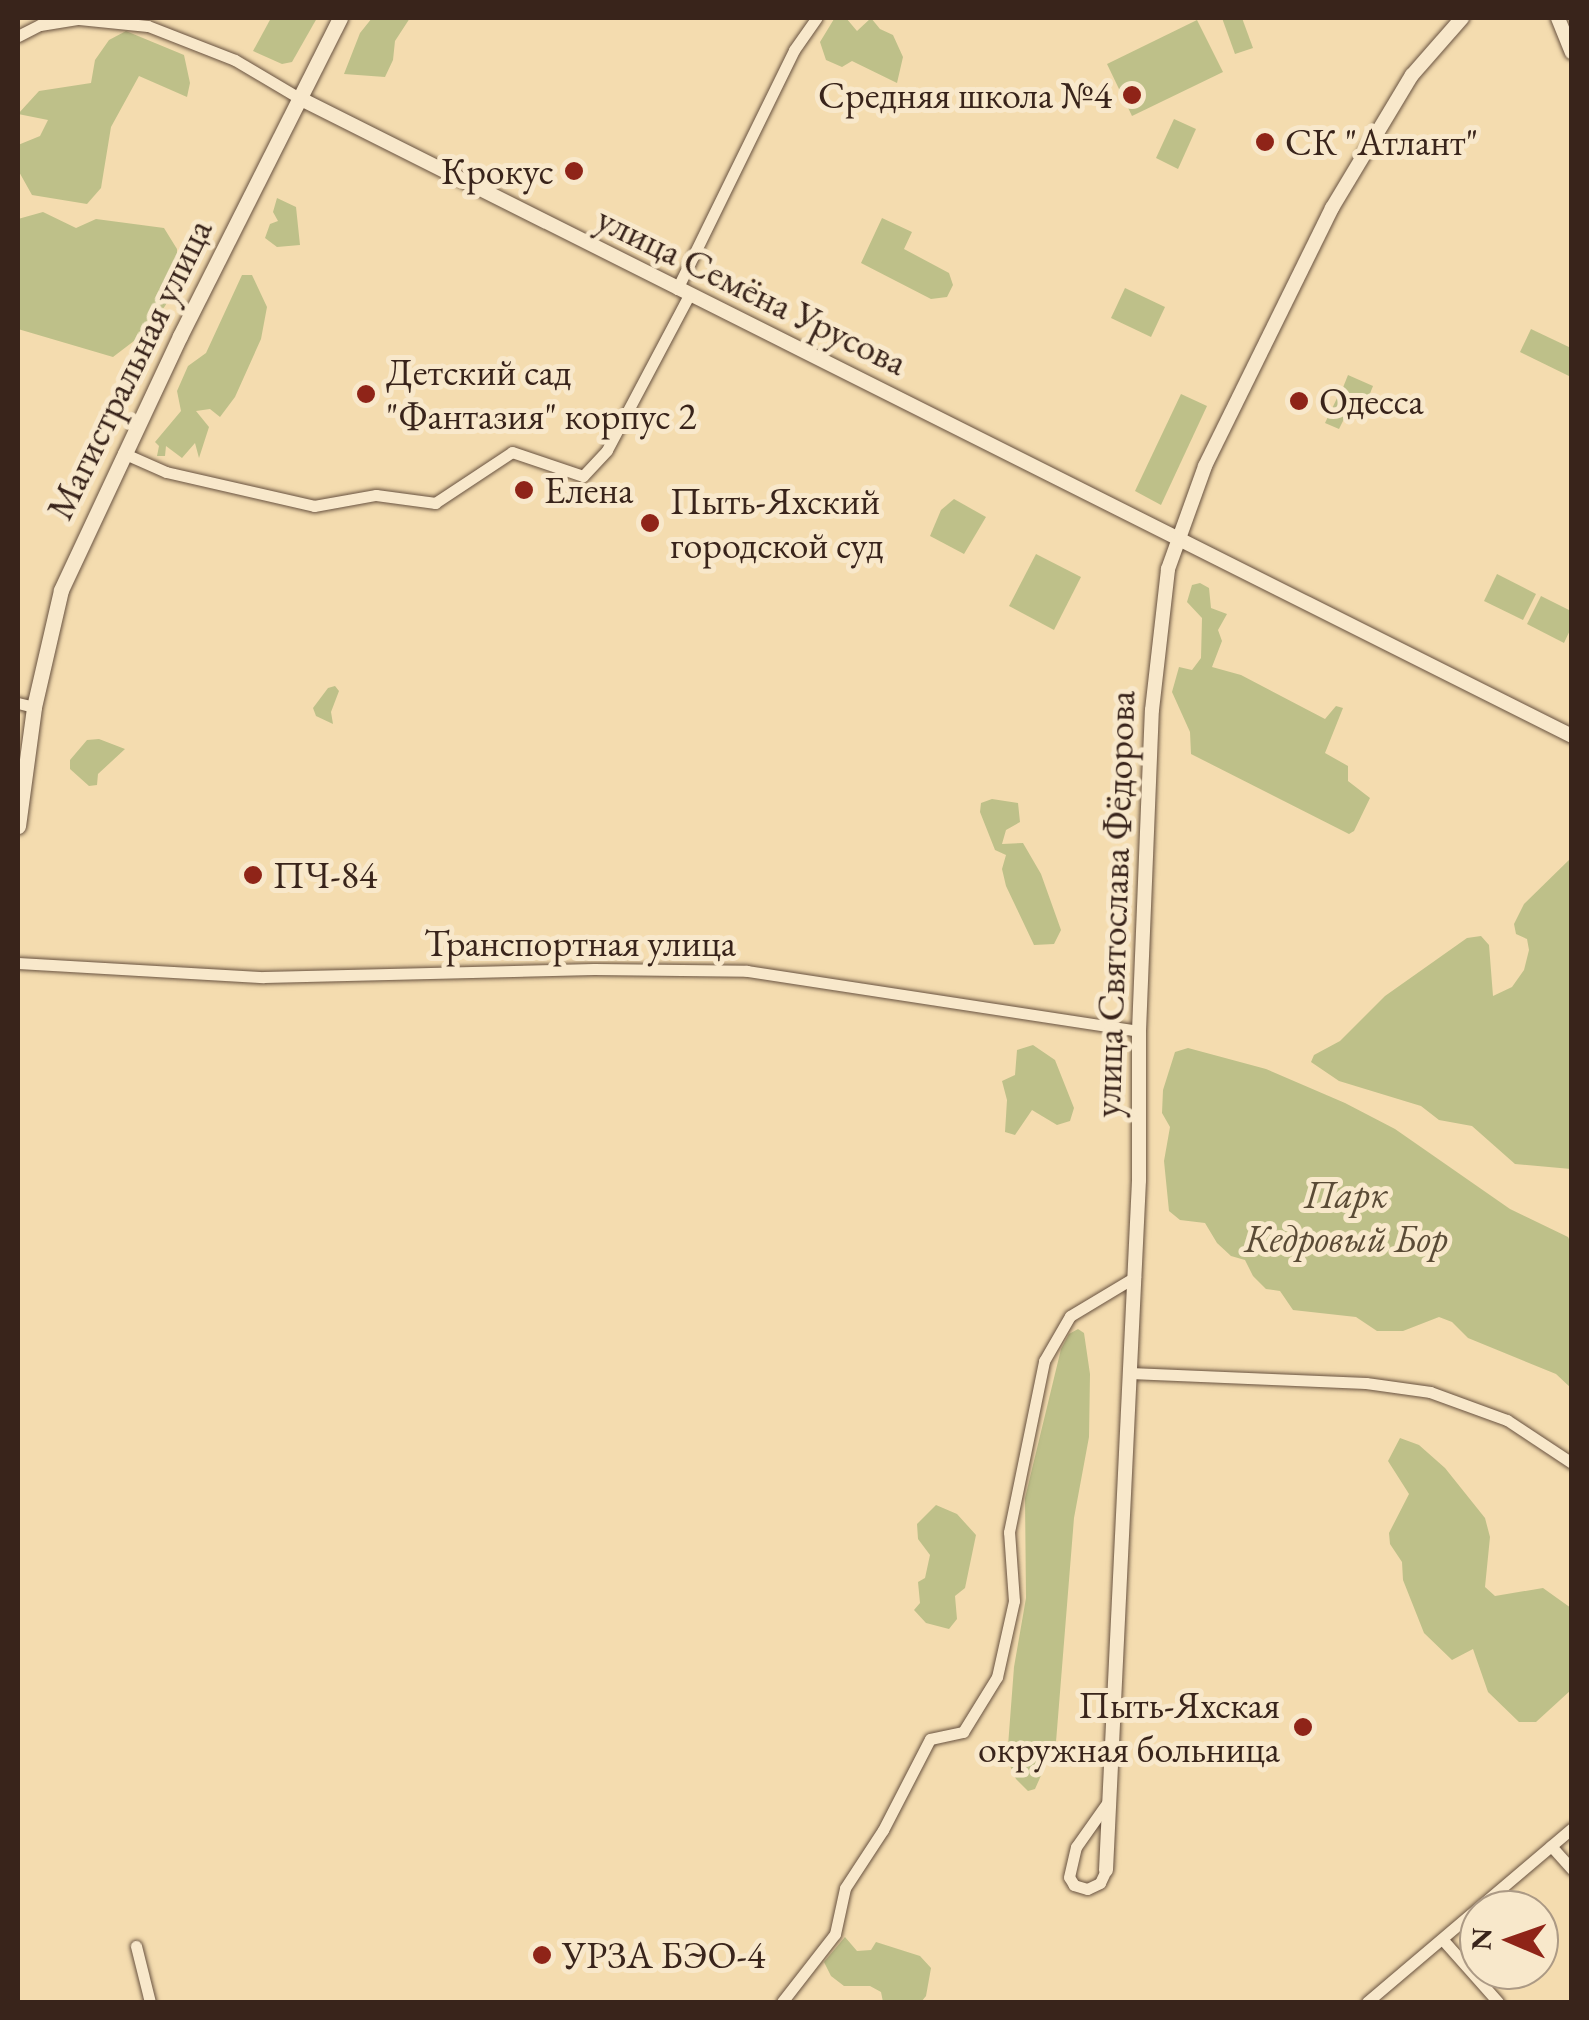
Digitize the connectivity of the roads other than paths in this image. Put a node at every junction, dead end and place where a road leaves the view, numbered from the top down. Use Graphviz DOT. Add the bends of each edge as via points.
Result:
graph roads {
  1 [pos="340,18"];
  2 [pos="816,18"];
  3 [pos="1462,18"];
  4 [pos="1558,18"];
  5 [pos="18,36"];
  6 [pos="1572,52"];
  7 [pos="299,98"];
  8 [pos="683,292"];
  9 [pos="123,453"];
  10 [pos="1176,540"];
  11 [pos="26,705"];
  12 [pos="1572,736"];
  13 [pos="18,826"];
  14 [pos="18,964"];
  15 [pos="1139,1031"];
  16 [pos="1135,1277"];
  17 [pos="1130,1373"];
  18 [pos="1572,1462"];
  19 [pos="1108,1798"];
  20 [pos="1572,1828"];
  21 [pos="1550,1846"];
  22 [pos="1572,1869"];
  23 [pos="1106,1870"];
  24 [pos="1443,1940"];
  25 [pos="136,1946"];
  26 [pos="150,2002"];
  27 [pos="782,2002"];
  28 [pos="1367,2002"];
  29 [pos="1498,2002"];
  1 -- 7 [label="main road, Магистральная улица"];
  2 -- 8 [label="street" via="794,50"];
  3 -- 10 [label="street, улица Святослава Фёдорова" via="1412,75 1355,166 1225,424"];
  4 -- 6 [label="street"];
  5 -- 7 [label="street" via="79,19 148,26 236,60"];
  7 -- 8 [label="street, улица Семёна Урусова"];
  7 -- 9 [label="main road, Магистральная улица"];
  8 -- 9 [label="street" via="607,450 584,476 512,452 436,502 376,495 314,506 166,472"];
  8 -- 10 [label="street, улица Семёна Урусова"];
  9 -- 11 [label="main road, Магистральная улица" via="62,590"];
  10 -- 12 [label="street, улица Семёна Урусова"];
  10 -- 15 [label="street, улица Святослава Фёдорова" via="1158,628"];
  11 -- 13 [label="main road, Магистральная улица"];
  14 -- 15 [label="street, Транспортная улица" via="264,978 746,971"];
  15 -- 16 [label="street, улица Святослава Фёдорова"];
  16 -- 17 [label="street, улица Святослава Фёдорова"];
  16 -- 27 [label="street" via="1070,1316 1044,1361 1009,1532 1012,1622 996,1677 963,1732 930,1739 846,1888 835,1934"];
  17 -- 18 [label="street" via="1430,1392 1507,1420"];
  17 -- 19 [label="street, улица Святослава Фёдорова"];
  19 -- 23 [label="street, улица Святослава Фёдорова"];
  19 -- 23 [label="street" via="1076,1847 1069,1877 1087,1889"];
  20 -- 21 [label="street"];
  21 -- 22 [label="street"];
  21 -- 24 [label="street"];
  24 -- 28 [label="street"];
  24 -- 29 [label="street"];
  25 -- 26 [label="street"];
}
